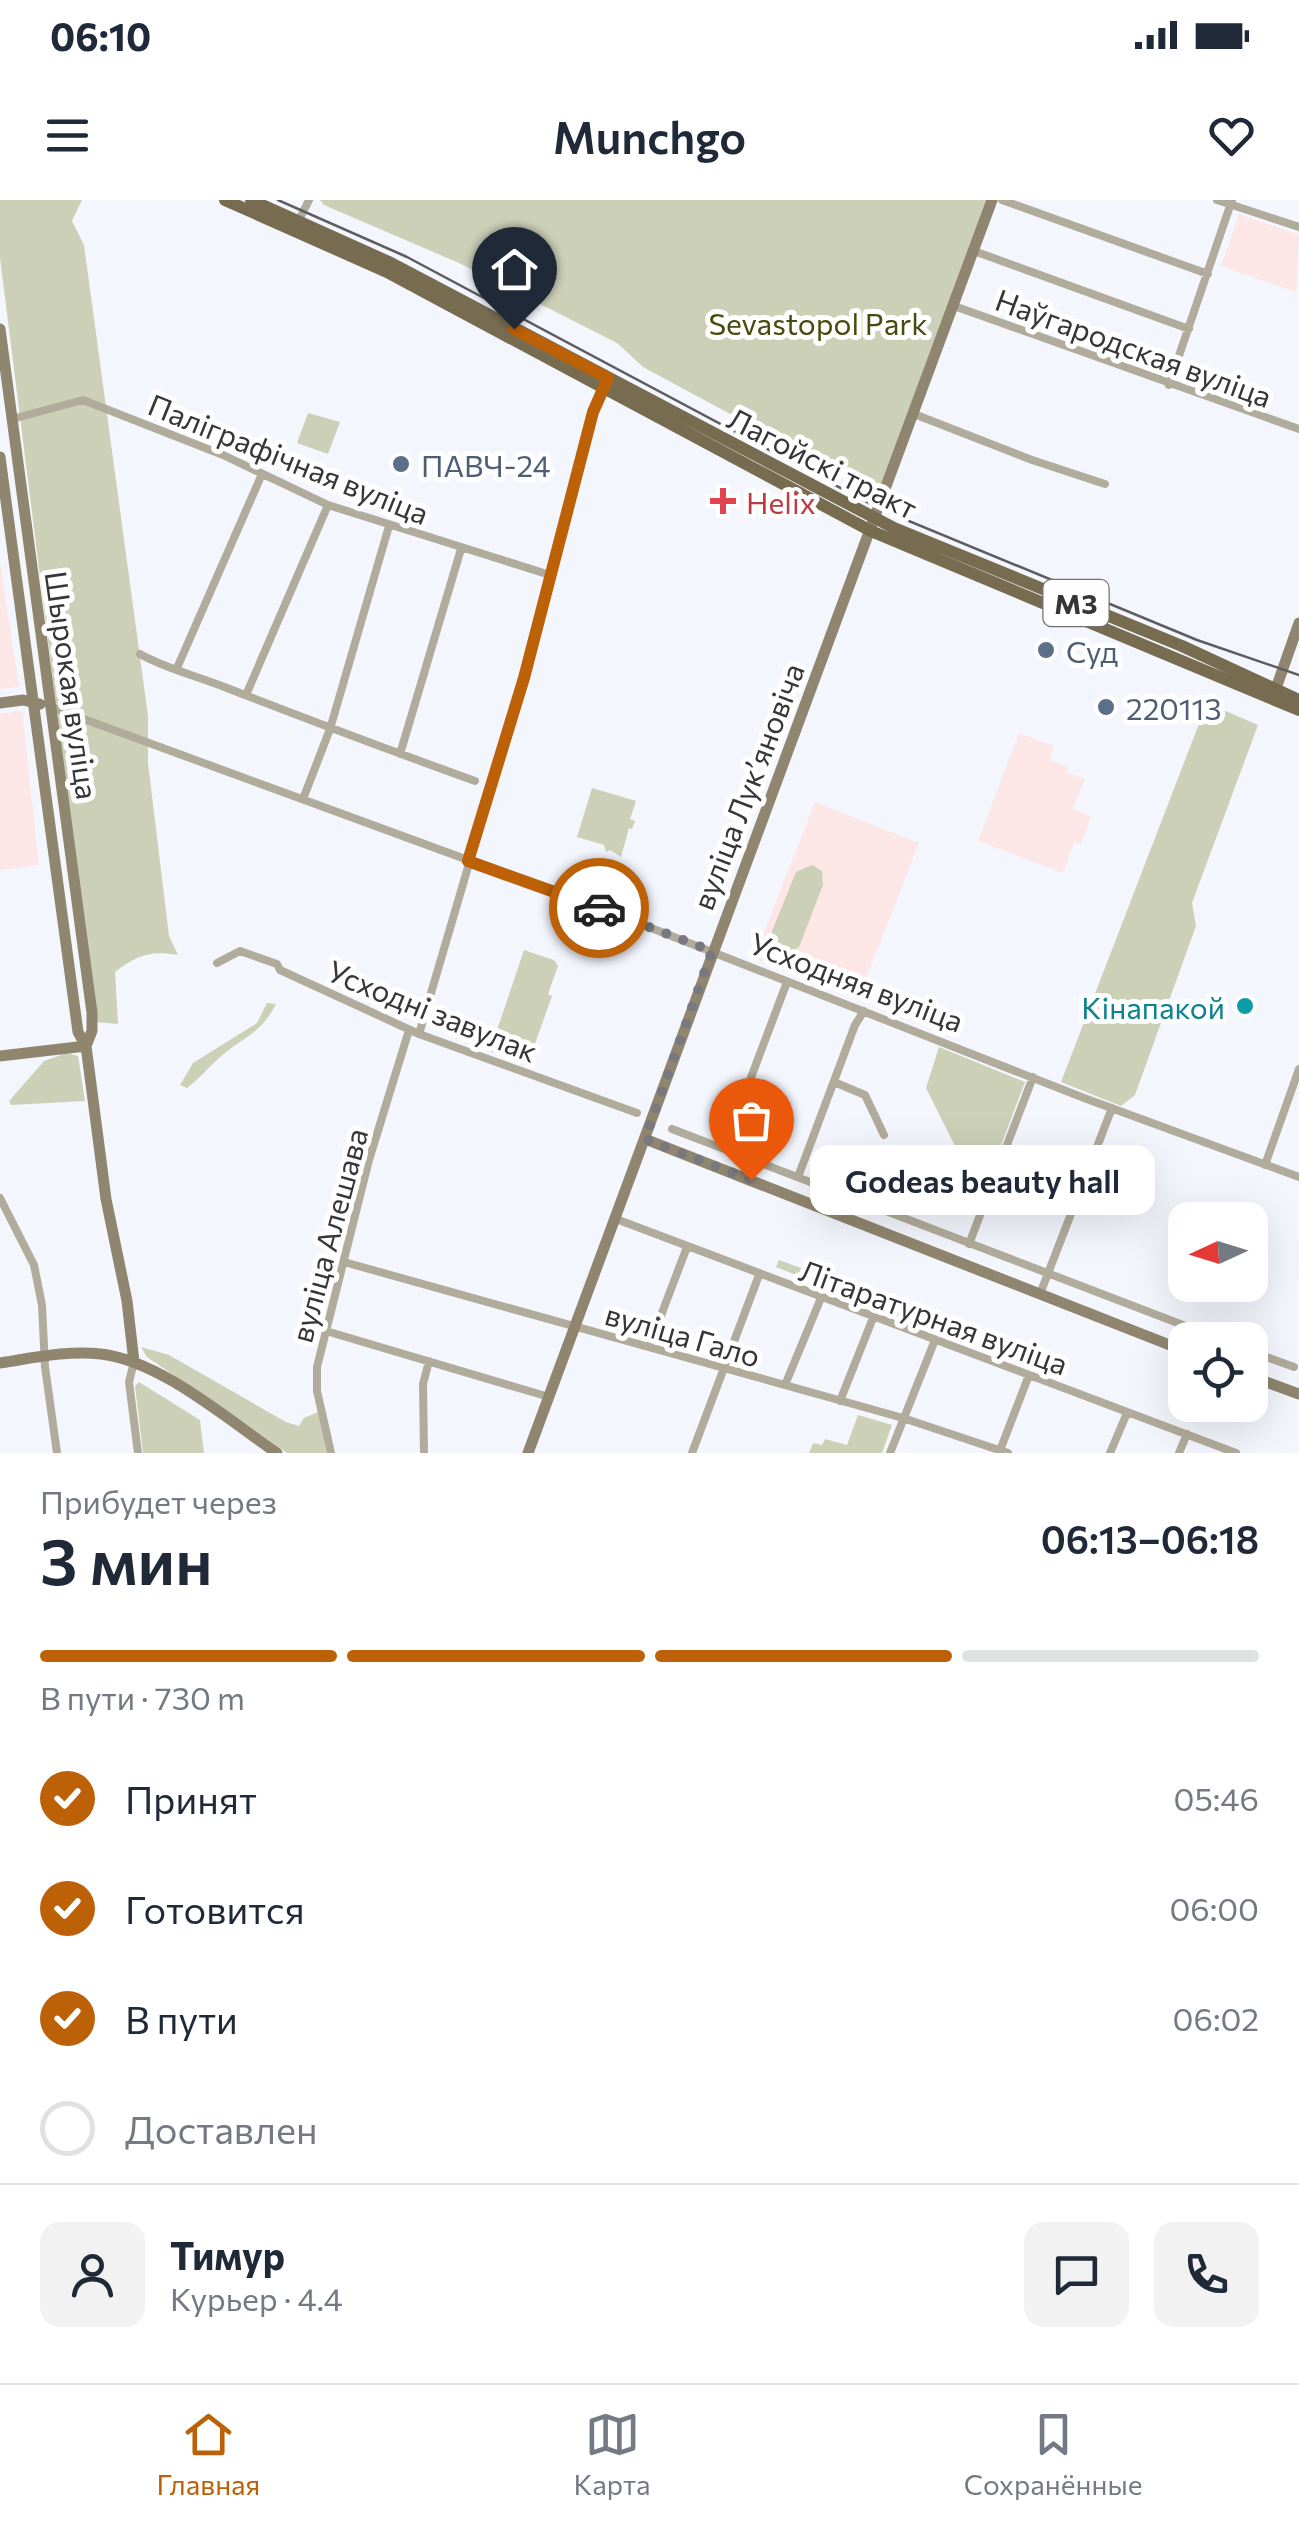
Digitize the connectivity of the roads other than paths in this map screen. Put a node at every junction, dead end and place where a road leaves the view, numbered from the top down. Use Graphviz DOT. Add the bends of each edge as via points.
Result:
graph roads {
  1 [pos="225,200"];
  2 [pos="252,200"];
  3 [pos="309,200"];
  4 [pos="992,200"];
  5 [pos="1002,200"];
  6 [pos="1217,200"];
  7 [pos="1231,202"];
  8 [pos="297,226"];
  9 [pos="1299,227"];
  10 [pos="974,251"];
  11 [pos="1208,274"];
  12 [pos="954,306"];
  13 [pos="0,330"];
  14 [pos="1189,330"];
  15 [pos="605,383"];
  16 [pos="1169,385"];
  17 [pos="914,414"];
  18 [pos="12,419"];
  19 [pos="1299,429"];
  20 [pos="0,457"];
  21 [pos="262,474"];
  22 [pos="1105,484"];
  23 [pos="328,505"];
  24 [pos="873,525"];
  25 [pos="389,526"];
  26 [pos="461,548"];
  27 [pos="550,575"];
  28 [pos="1299,623"];
  29 [pos="140,654"];
  30 [pos="177,668"];
  31 [pos="1274,694"];
  32 [pos="246,695"];
  33 [pos="1299,700"];
  34 [pos="34,702"];
  35 [pos="0,703"];
  36 [pos="51,708"];
  37 [pos="1299,710"];
  38 [pos="330,729"];
  39 [pos="400,754"];
  40 [pos="475,781"];
  41 [pos="303,799"];
  42 [pos="468,861"];
  43 [pos="712,951"];
  44 [pos="217,963"];
  45 [pos="787,982"];
  46 [pos="864,1011"];
  47 [pos="414,1032"];
  48 [pos="86,1046"];
  49 [pos="0,1056"];
  50 [pos="1299,1070"];
  51 [pos="1033,1077"];
  52 [pos="834,1082"];
  53 [pos="1112,1108"];
  54 [pos="638,1114"];
  55 [pos="672,1129"];
  56 [pos="884,1135"];
  57 [pos="645,1139"];
  58 [pos="724,1149"];
  59 [pos="1266,1165"];
  60 [pos="798,1177"];
  61 [pos="1299,1177"];
  62 [pos="0,1198"];
  63 [pos="616,1219"];
  64 [pos="969,1244"];
  65 [pos="687,1247"];
  66 [pos="344,1262"];
  67 [pos="1048,1272"];
  68 [pos="759,1274"];
  69 [pos="1040,1294"];
  70 [pos="821,1298"];
  71 [pos="130,1318"];
  72 [pos="873,1318"];
  73 [pos="1176,1322"];
  74 [pos="574,1327"];
  75 [pos="326,1332"];
  76 [pos="935,1340"];
  77 [pos="1168,1344"];
  78 [pos="649,1346"];
  79 [pos="103,1354"];
  80 [pos="46,1357"];
  81 [pos="1268,1358"];
  82 [pos="429,1361"];
  83 [pos="134,1362"];
  84 [pos="0,1363"];
  85 [pos="722,1368"];
  86 [pos="1294,1368"];
  87 [pos="1028,1375"];
  88 [pos="1268,1383"];
  89 [pos="785,1386"];
  90 [pos="1299,1394"];
  91 [pos="549,1397"];
  92 [pos="840,1400"];
  93 [pos="1127,1413"];
  94 [pos="903,1418"];
  95 [pos="1187,1434"];
  96 [pos="1002,1452"];
  97 [pos="57,1453"];
  98 [pos="138,1453"];
  99 [pos="277,1453"];
  100 [pos="332,1453"];
  101 [pos="424,1453"];
  102 [pos="528,1453"];
  103 [pos="692,1453"];
  104 [pos="890,1453"];
  105 [pos="1110,1453"];
  106 [pos="1179,1453"];
  107 [pos="1236,1453"];
  1 -- 8 [label="main road, Лагойскі тракт / М3"];
  2 -- 8 [label="main road, Лагойскі тракт / М3"];
  3 -- 8 [label="street"];
  4 -- 10 [label="main road, вуліца Лукʼяновіча"];
  5 -- 11 [label="street"];
  6 -- 7 [label="street"];
  7 -- 9 [label="street"];
  7 -- 11 [label="street"];
  8 -- 15 [label="main road, Лагойскі тракт / М3"];
  10 -- 12 [label="main road, вуліца Лукʼяновіча"];
  10 -- 14 [label="street"];
  11 -- 14 [label="street"];
  12 -- 16 [label="street, Наўгародская вуліца"];
  12 -- 17 [label="main road, вуліца Лукʼяновіча"];
  13 -- 18 [label="main road, Шырокая вуліца"];
  14 -- 16 [label="street"];
  15 -- 24 [label="main road, Лагойскі тракт / М3"];
  15 -- 27 [label="street, вуліца Алешава"];
  16 -- 19 [label="street, Наўгародская вуліца"];
  17 -- 22 [label="street"];
  17 -- 24 [label="main road, вуліца Лукʼяновіча"];
  18 -- 21 [label="street, Паліграфічная вуліца" via="83,400"];
  18 -- 36 [label="main road, Шырокая вуліца"];
  20 -- 34 [label="main road, Шырокая вуліца"];
  21 -- 23 [label="street, Паліграфічная вуліца"];
  21 -- 30 [label="street"];
  23 -- 25 [label="street, Паліграфічная вуліца"];
  23 -- 32 [label="street"];
  24 -- 31 [label="main road, Лагойскі тракт / М3"];
  24 -- 43 [label="main road, вуліца Лукʼяновіча"];
  25 -- 26 [label="street, Паліграфічная вуліца"];
  25 -- 38 [label="street"];
  26 -- 27 [label="street, Паліграфічная вуліца"];
  26 -- 39 [label="street"];
  27 -- 42 [label="street, вуліца Алешава"];
  28 -- 31 [label="main road"];
  29 -- 30 [label="street"];
  30 -- 32 [label="street"];
  31 -- 33 [label="main road, М3"];
  31 -- 37 [label="main road, М3"];
  32 -- 38 [label="street"];
  34 -- 35 [label="main road, Усходняя вуліца"];
  34 -- 36 [label="main road, Усходняя вуліца"];
  34 -- 48 [label="main road, Шырокая вуліца" via="78,1032"];
  36 -- 41 [label="street, Усходняя вуліца"];
  36 -- 48 [label="main road, Шырокая вуліца" via="92,1013"];
  38 -- 39 [label="street"];
  38 -- 41 [label="street"];
  39 -- 40 [label="street"];
  41 -- 42 [label="street, Усходняя вуліца"];
  42 -- 43 [label="street, Усходняя вуліца"];
  42 -- 47 [label="street, вуліца Алешава"];
  43 -- 45 [label="street, Усходняя вуліца"];
  43 -- 57 [label="main road, вуліца Лукʼяновіча"];
  44 -- 47 [label="street, Усходні завулак" via="240,950"];
  45 -- 46 [label="street, Усходняя вуліца"];
  45 -- 58 [label="street"];
  46 -- 51 [label="street, Усходняя вуліца"];
  46 -- 52 [label="street"];
  47 -- 54 [label="street, Усходні завулак"];
  47 -- 66 [label="street, вуліца Алешава" via="369,1160"];
  48 -- 49 [label="main road"];
  48 -- 71 [label="main road, Шырокая вуліца"];
  50 -- 59 [label="street"];
  51 -- 53 [label="street, Усходняя вуліца"];
  51 -- 64 [label="street"];
  52 -- 56 [label="street" via="865,1095"];
  52 -- 60 [label="street"];
  53 -- 59 [label="street, Усходняя вуліца"];
  53 -- 67 [label="street"];
  55 -- 58 [label="street"];
  57 -- 63 [label="main road, вуліца Лукʼяновіча"];
  57 -- 69 [label="main road"];
  58 -- 60 [label="street"];
  59 -- 61 [label="street, Усходняя вуліца"];
  60 -- 64 [label="street"];
  62 -- 80 [label="street" via="34,1265"];
  63 -- 65 [label="street, Літаратурная вуліца"];
  63 -- 74 [label="main road, вуліца Лукʼяновіча"];
  64 -- 67 [label="street"];
  65 -- 68 [label="street, Літаратурная вуліца"];
  65 -- 78 [label="street"];
  66 -- 74 [label="street, вуліца Гало"];
  66 -- 75 [label="street, вуліца Алешава"];
  67 -- 69 [label="street"];
  67 -- 73 [label="street"];
  68 -- 70 [label="street, Літаратурная вуліца"];
  68 -- 85 [label="street"];
  69 -- 77 [label="main road"];
  70 -- 72 [label="street, Літаратурная вуліца"];
  70 -- 89 [label="street"];
  71 -- 79 [label="main road" via="123,1346"];
  71 -- 83 [label="main road, Шырокая вуліца"];
  72 -- 76 [label="street, Літаратурная вуліца"];
  72 -- 92 [label="street"];
  74 -- 78 [label="street, вуліца Гало"];
  74 -- 91 [label="main road, вуліца Лукʼяновіча"];
  75 -- 82 [label="street"];
  75 -- 100 [label="street, вуліца Алешава" via="316,1382"];
  76 -- 87 [label="street, Літаратурная вуліца"];
  76 -- 94 [label="street"];
  78 -- 85 [label="street, вуліца Гало"];
  79 -- 80 [label="main road"];
  79 -- 83 [label="main road"];
  80 -- 84 [label="main road"];
  80 -- 97 [label="street"];
  81 -- 86 [label="street"];
  82 -- 91 [label="street"];
  82 -- 101 [label="street"];
  83 -- 98 [label="street, Шырокая вуліца" via="129,1382"];
  83 -- 99 [label="main road"];
  85 -- 89 [label="street, вуліца Гало"];
  85 -- 103 [label="street"];
  87 -- 93 [label="street, Літаратурная вуліца"];
  87 -- 96 [label="street"];
  88 -- 90 [label="main road"];
  89 -- 92 [label="street, вуліца Гало"];
  91 -- 102 [label="main road, вуліца Лукʼяновіча"];
  92 -- 94 [label="street, вуліца Гало"];
  93 -- 95 [label="street, Літаратурная вуліца"];
  93 -- 105 [label="street"];
  94 -- 96 [label="street, вуліца Гало"];
  94 -- 104 [label="street"];
  95 -- 106 [label="street"];
  95 -- 107 [label="street, Літаратурная вуліца"];
}
